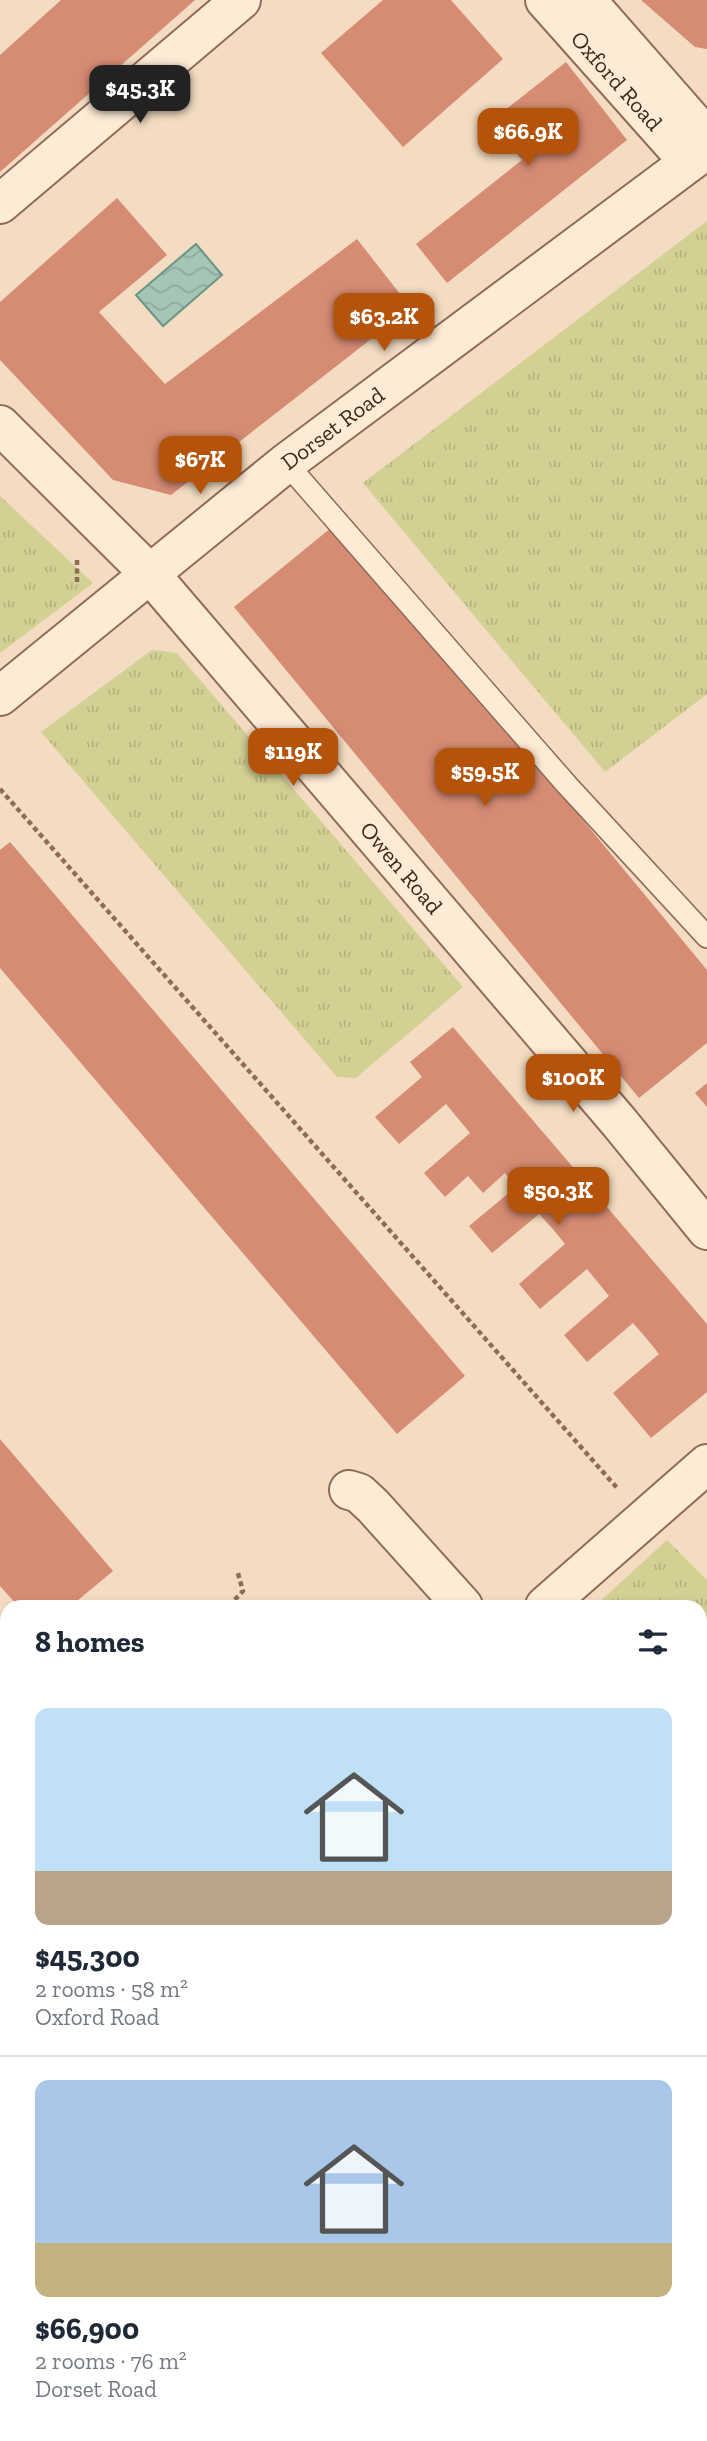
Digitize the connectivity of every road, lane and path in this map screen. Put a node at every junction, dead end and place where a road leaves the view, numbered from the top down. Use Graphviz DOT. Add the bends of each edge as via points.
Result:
graph roads {
  1 [pos="241,0"];
  2 [pos="545,0"];
  3 [pos="586,0"];
  4 [pos="701,149"];
  5 [pos="0,204"];
  6 [pos="0,425"];
  7 [pos="286,463"];
  8 [pos="151,575"];
  9 [pos="0,696"];
  10 [pos="0,789"];
  11 [pos="707,937"];
  12 [pos="707,1230"];
  13 [pos="707,1464"];
  14 [pos="349,1490"];
  15 [pos="645,1520"];
  16 [pos="237,1570"];
  17 [pos="235,1600"];
  18 [pos="458,1600"];
  19 [pos="552,1600"];
  1 -- 5 [label="street"];
  2 -- 4 [label="street, Oxford Road"];
  3 -- 4 [label="street, Oxford Road"];
  4 -- 7 [label="street, Dorset Road"];
  6 -- 8 [label="street, Owen Road"];
  7 -- 8 [label="street, Dorset Road"];
  7 -- 11 [label="lane" via="567,785"];
  8 -- 9 [label="street, Dorset Road"];
  8 -- 12 [label="street, Owen Road"];
  10 -- 15 [label="path"];
  13 -- 15 [label="street"];
  14 -- 18 [label="street" via="373,1506"];
  15 -- 19 [label="street"];
  16 -- 17 [label="path" via="243,1591"];
}
